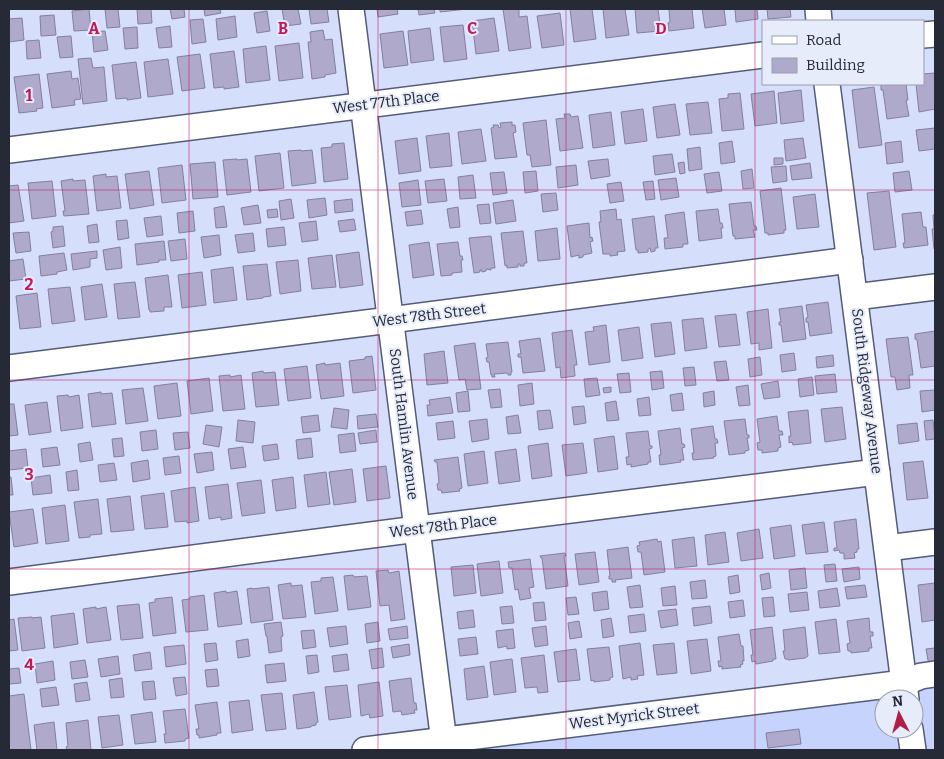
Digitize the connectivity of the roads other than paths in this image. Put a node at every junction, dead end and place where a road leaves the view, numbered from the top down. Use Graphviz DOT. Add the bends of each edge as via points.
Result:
graph roads {
  1 [pos="351,9"];
  2 [pos="762,55"];
  3 [pos="827,85"];
  4 [pos="363,105"];
  5 [pos="9,150"];
  6 [pos="850,260"];
  7 [pos="935,287"];
  8 [pos="855,297"];
  9 [pos="390,320"];
  10 [pos="9,368"];
  11 [pos="877,472"];
  12 [pos="417,529"];
  13 [pos="935,542"];
  14 [pos="887,548"];
  15 [pos="9,582"];
  16 [pos="935,674"];
  17 [pos="905,689"];
  18 [pos="907,689"];
  19 [pos="874,695"];
  20 [pos="444,745"];
  21 [pos="365,750"];
  1 -- 4 [label="street, South Hamlin Avenue"];
  2 -- 4 [label="street, West 77th Place"];
  3 -- 6 [label="street, South Ridgeway Avenue"];
  4 -- 5 [label="street, West 77th Place"];
  4 -- 9 [label="street, South Hamlin Avenue"];
  6 -- 8 [label="street, South Ridgeway Avenue"];
  6 -- 9 [label="street, West 78th Street"];
  7 -- 8 [label="street"];
  8 -- 11 [label="street, South Ridgeway Avenue"];
  9 -- 10 [label="street, West 78th Street"];
  9 -- 12 [label="street, South Hamlin Avenue"];
  11 -- 12 [label="street, West 78th Place"];
  11 -- 14 [label="street, South Ridgeway Avenue"];
  12 -- 15 [label="street, West 78th Place"];
  12 -- 20 [label="street, South Hamlin Avenue"];
  13 -- 14 [label="street"];
  14 -- 17 [label="street, South Ridgeway Avenue"];
  16 -- 18 [label="street, West Myrick Street" via="921,676"];
  19 -- 20 [label="street, West Myrick Street"];
  20 -- 21 [label="street, West Myrick Street"];
}
